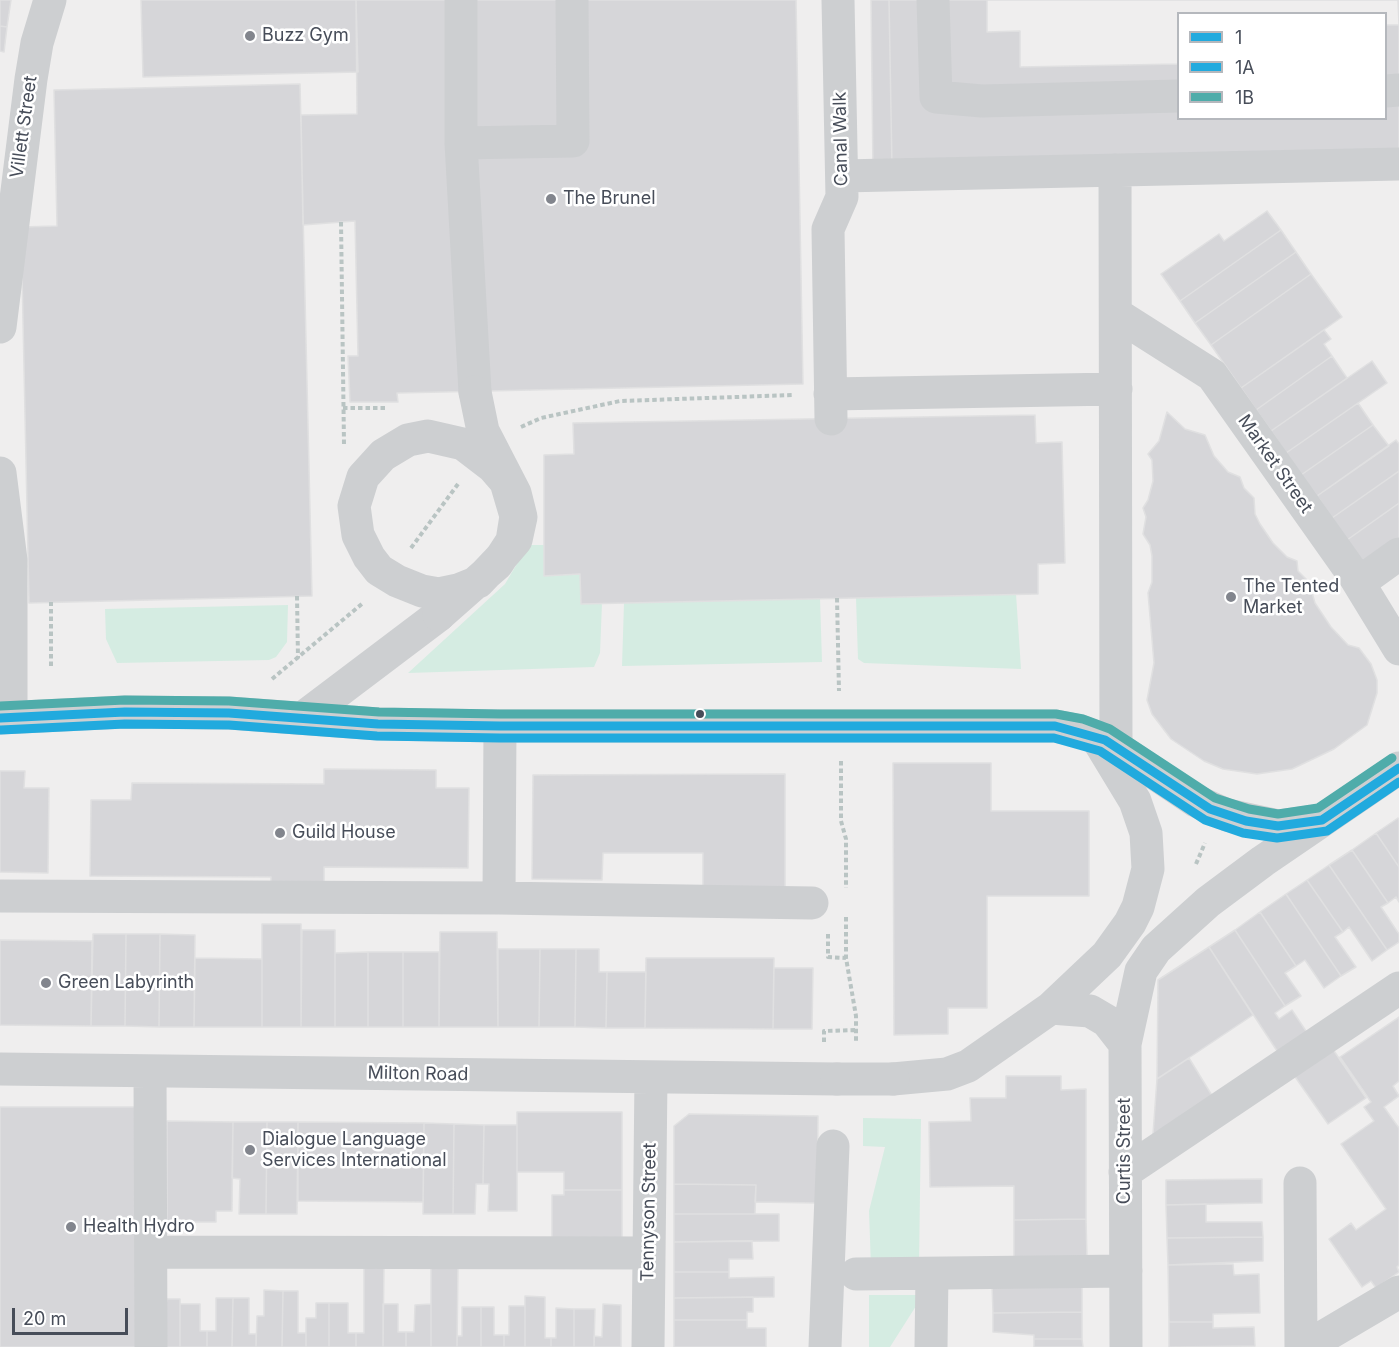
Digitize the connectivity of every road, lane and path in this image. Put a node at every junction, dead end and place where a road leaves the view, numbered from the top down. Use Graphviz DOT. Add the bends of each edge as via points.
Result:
graph roads {
  1 [pos="50,0"];
  2 [pos="461,0"];
  3 [pos="572,0"];
  4 [pos="838,0"];
  5 [pos="933,0"];
  6 [pos="1177,96"];
  7 [pos="461,143"];
  8 [pos="1399,164"];
  9 [pos="1115,170"];
  10 [pos="842,176"];
  11 [pos="342,222"];
  12 [pos="1116,314"];
  13 [pos="0,327"];
  14 [pos="1116,401"];
  15 [pos="344,455"];
  16 [pos="0,473"];
  17 [pos="1399,554"];
  18 [pos="5,560"];
  19 [pos="1371,574"];
  20 [pos="297,596"];
  21 [pos="837,598"];
  22 [pos="51,602"];
  23 [pos="1399,649"];
  24 [pos="298,659"];
  25 [pos="50,715"];
  26 [pos="303,717"];
  27 [pos="5,718"];
  28 [pos="500,726"];
  29 [pos="840,726"];
  30 [pos="1106,741"];
  31 [pos="1399,768"];
  32 [pos="1322,820"];
  33 [pos="0,896"];
  34 [pos="499,898"];
  35 [pos="846,898"];
  36 [pos="812,903"];
  37 [pos="846,910"];
  38 [pos="1399,988"];
  39 [pos="1051,1008"];
  40 [pos="824,1030"];
  41 [pos="856,1030"];
  42 [pos="1125,1044"];
  43 [pos="856,1052"];
  44 [pos="0,1069"];
  45 [pos="150,1072"];
  46 [pos="651,1077"];
  47 [pos="833,1146"];
  48 [pos="1125,1172"];
  49 [pos="1300,1183"];
  50 [pos="150,1252"];
  51 [pos="649,1253"];
  52 [pos="1126,1271"];
  53 [pos="856,1274"];
  54 [pos="932,1274"];
  55 [pos="1399,1292"];
  56 [pos="151,1347"];
  57 [pos="648,1347"];
  58 [pos="825,1347"];
  59 [pos="931,1347"];
  60 [pos="1126,1347"];
  61 [pos="1301,1347"];
  62 [pos="1306,1347"];
  1 -- 13 [label="street, Villett Street" via="29,90"];
  2 -- 7 [label="street"];
  3 -- 7 [label="street" via="573,141"];
  4 -- 10 [label="street, Canal Walk"];
  5 -- 6 [label="street" via="936,97 982,101"];
  7 -- 26 [label="street, bridge" via="475,392 483,431 515,493 521,517 516,540 504,554 498,561 491,568 485,575 478,582 468,586 458,590 439,594 422,591 379,570 358,536 354,507 363,477 383,455 408,440 428,436 463,444 506,482 516,516 512,542 502,556 497,564 489,571 481,578 473,585 439,615"];
  8 -- 9 [label="street"];
  9 -- 10 [label="street"];
  9 -- 12 [label="street"];
  10 -- 14 [label="street, Canal Walk" via="842,197 828,229 830,406"];
  11 -- 15 [label="path"];
  12 -- 14 [label="street"];
  12 -- 23 [label="street, Market Street" via="1212,375 1359,583"];
  14 -- 30 [label="street"];
  16 -- 18 [label="street"];
  17 -- 19 [label="street"];
  18 -- 27 [label="street"];
  20 -- 24 [label="path"];
  21 -- 29 [label="path"];
  22 -- 25 [label="path"];
  25 -- 26 [label="street" via="125,712"];
  25 -- 27 [label="street"];
  26 -- 28 [label="street" via="378,724"];
  28 -- 29 [label="street"];
  28 -- 34 [label="street"];
  29 -- 30 [label="street" via="1055,726"];
  29 -- 35 [label="path"];
  30 -- 32 [label="street" via="1196,801 1227,815 1278,826"];
  30 -- 39 [label="street, Milton Road" via="1146,833 1148,868 1138,907 1118,941"];
  31 -- 32 [label="street, Curtis Street"];
  32 -- 42 [label="street, Curtis Street" via="1211,900 1156,949 1136,983"];
  33 -- 34 [label="street"];
  34 -- 36 [label="street"];
  37 -- 41 [label="path" via="846,958"];
  38 -- 48 [label="street"];
  39 -- 42 [label="street" via="1090,1011 1107,1021"];
  39 -- 46 [label="street, Milton Road, bridge" via="968,1066 947,1074 892,1079"];
  40 -- 41 [label="path"];
  41 -- 43 [label="path"];
  42 -- 48 [label="street, Curtis Street"];
  44 -- 45 [label="street, Milton Road"];
  45 -- 46 [label="street, Milton Road"];
  45 -- 50 [label="street"];
  46 -- 51 [label="street, Tennyson Street"];
  47 -- 58 [label="street"];
  48 -- 52 [label="street, Curtis Street"];
  49 -- 61 [label="street"];
  50 -- 51 [label="street"];
  50 -- 56 [label="street"];
  51 -- 57 [label="street, Tennyson Street"];
  52 -- 54 [label="street"];
  52 -- 60 [label="street, Curtis Street"];
  53 -- 54 [label="street"];
  54 -- 59 [label="street"];
  55 -- 62 [label="street"];
}
